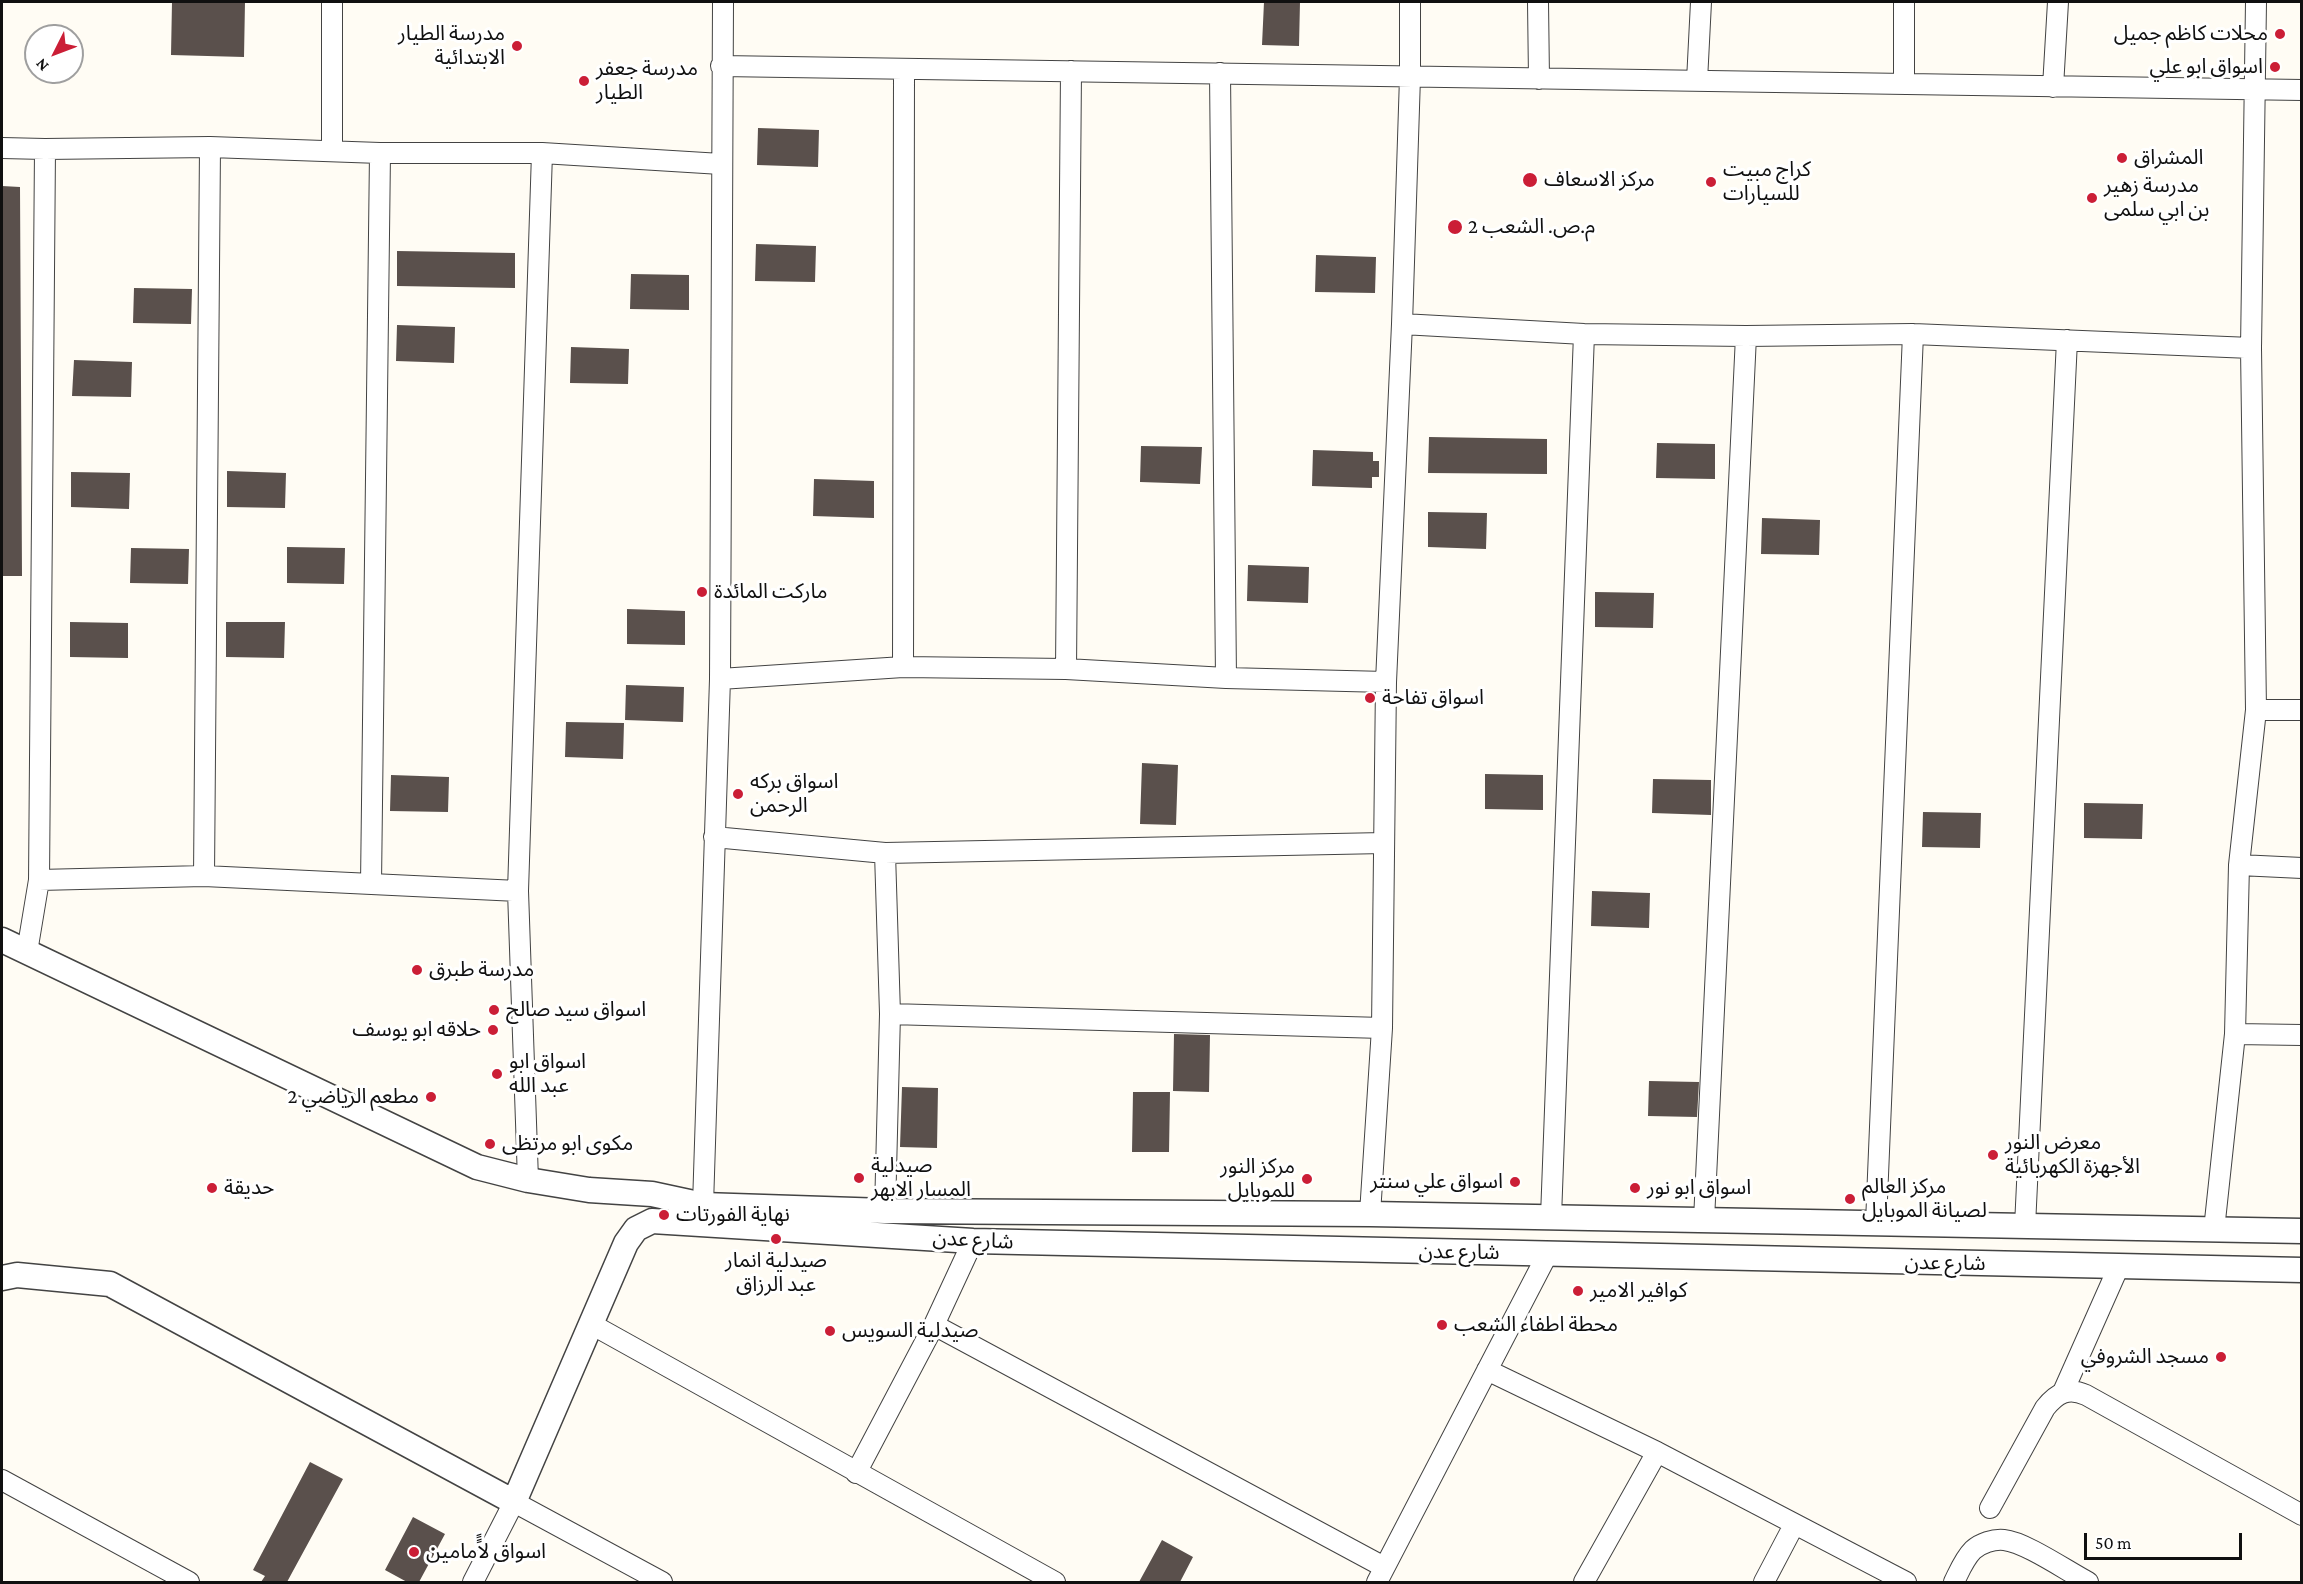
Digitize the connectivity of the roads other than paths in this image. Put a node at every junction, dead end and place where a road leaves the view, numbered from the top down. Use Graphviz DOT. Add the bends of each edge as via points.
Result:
graph roads {
  1 [pos="332,2"];
  2 [pos="723,2"];
  3 [pos="1410,2"];
  4 [pos="1538,2"];
  5 [pos="1701,2"];
  6 [pos="1904,2"];
  7 [pos="2058,2"];
  8 [pos="2256,2"];
  9 [pos="721,66"];
  10 [pos="904,69"];
  11 [pos="1071,71"];
  12 [pos="1220,74"];
  13 [pos="1410,77"];
  14 [pos="1539,79"];
  15 [pos="1697,81"];
  16 [pos="1904,84"];
  17 [pos="2053,87"];
  18 [pos="2255,90"];
  19 [pos="2301,90"];
  20 [pos="210,147"];
  21 [pos="2,148"];
  22 [pos="45,149"];
  23 [pos="332,150"];
  24 [pos="380,153"];
  25 [pos="542,153"];
  26 [pos="721,164"];
  27 [pos="1402,324"];
  28 [pos="1584,334"];
  29 [pos="1913,334"];
  30 [pos="1746,336"];
  31 [pos="2067,340"];
  32 [pos="2252,348"];
  33 [pos="903,667"];
  34 [pos="1066,669"];
  35 [pos="1226,678"];
  36 [pos="720,679"];
  37 [pos="1386,682"];
  38 [pos="2256,710"];
  39 [pos="2301,710"];
  40 [pos="714,837"];
  41 [pos="1384,843"];
  42 [pos="885,853"];
  43 [pos="2239,865"];
  44 [pos="2301,868"];
  45 [pos="204,876"];
  46 [pos="39,880"];
  47 [pos="371,883"];
  48 [pos="518,891"];
  49 [pos="2,940"];
  50 [pos="27,952"];
  51 [pos="890,1014"];
  52 [pos="1382,1028"];
  53 [pos="2235,1034"];
  54 [pos="2301,1035"];
  55 [pos="528,1180"];
  56 [pos="703,1205"];
  57 [pos="885,1211"];
  58 [pos="1370,1214"];
  59 [pos="1415,1215"];
  60 [pos="1551,1217"];
  61 [pos="1704,1220"];
  62 [pos="1876,1223"];
  63 [pos="2025,1226"];
  64 [pos="2214,1230"];
  65 [pos="2301,1231"];
  66 [pos="973,1241"];
  67 [pos="1430,1252"];
  68 [pos="1547,1255"];
  69 [pos="2119,1266"];
  70 [pos="2301,1270"];
  71 [pos="2,1278"];
  72 [pos="591,1324"];
  73 [pos="934,1325"];
  74 [pos="1486,1370"];
  75 [pos="2063,1392"];
  76 [pos="1657,1452"];
  77 [pos="856,1473"];
  78 [pos="2,1480"];
  79 [pos="514,1502"];
  80 [pos="1990,1508"];
  81 [pos="2301,1515"];
  82 [pos="1794,1524"];
  83 [pos="1381,1575"];
  84 [pos="189,1582"];
  85 [pos="473,1582"];
  86 [pos="662,1582"];
  87 [pos="1054,1582"];
  88 [pos="1584,1582"];
  89 [pos="1764,1582"];
  90 [pos="1906,1582"];
  91 [pos="1954,1582"];
  92 [pos="2088,1582"];
  1 -- 23 [label="street"];
  2 -- 9 [label="street"];
  3 -- 13 [label="street"];
  4 -- 14 [label="street"];
  5 -- 15 [label="street"];
  6 -- 16 [label="street"];
  7 -- 17 [label="street"];
  8 -- 18 [label="street"];
  9 -- 10 [label="street"];
  9 -- 26 [label="street"];
  10 -- 11 [label="street"];
  10 -- 33 [label="street"];
  11 -- 12 [label="street"];
  11 -- 34 [label="street"];
  12 -- 13 [label="street"];
  12 -- 35 [label="street"];
  13 -- 14 [label="street"];
  13 -- 27 [label="street"];
  14 -- 15 [label="street"];
  15 -- 16 [label="street"];
  16 -- 17 [label="street"];
  17 -- 18 [label="street"];
  18 -- 19 [label="street"];
  18 -- 32 [label="street"];
  20 -- 22 [label="street"];
  20 -- 23 [label="street"];
  20 -- 45 [label="street"];
  21 -- 22 [label="street"];
  22 -- 46 [label="street"];
  23 -- 24 [label="street"];
  24 -- 25 [label="street"];
  24 -- 47 [label="street"];
  25 -- 26 [label="street"];
  25 -- 48 [label="street"];
  26 -- 36 [label="street"];
  27 -- 28 [label="street"];
  27 -- 37 [label="street"];
  28 -- 30 [label="street"];
  28 -- 60 [label="street"];
  29 -- 30 [label="street"];
  29 -- 31 [label="street"];
  29 -- 62 [label="street"];
  30 -- 61 [label="street"];
  31 -- 32 [label="street"];
  31 -- 63 [label="street"];
  32 -- 38 [label="street"];
  33 -- 34 [label="street"];
  33 -- 36 [label="street"];
  34 -- 35 [label="street"];
  35 -- 37 [label="street"];
  36 -- 40 [label="street"];
  37 -- 41 [label="street"];
  38 -- 39 [label="street"];
  38 -- 43 [label="street"];
  40 -- 42 [label="street"];
  40 -- 56 [label="street"];
  41 -- 42 [label="street"];
  41 -- 52 [label="street"];
  42 -- 51 [label="street"];
  43 -- 44 [label="street"];
  43 -- 53 [label="street"];
  45 -- 46 [label="street"];
  45 -- 47 [label="street"];
  46 -- 50 [label="street"];
  47 -- 48 [label="street"];
  48 -- 55 [label="street"];
  49 -- 50 [label="street, شارع عدن"];
  50 -- 55 [label="street, شارع عدن" via="477,1167"];
  51 -- 52 [label="street"];
  51 -- 57 [label="street"];
  52 -- 58 [label="street"];
  53 -- 54 [label="street"];
  53 -- 64 [label="street"];
  55 -- 56 [label="street, شارع عدن" via="589,1190 652,1194"];
  56 -- 57 [label="street, شارع عدن"];
  57 -- 58 [label="street, شارع عدن"];
  58 -- 59 [label="street, شارع عدن"];
  59 -- 60 [label="street, شارع عدن"];
  59 -- 67 [label="street"];
  60 -- 61 [label="street, شارع عدن"];
  61 -- 62 [label="street, شارع عدن"];
  62 -- 63 [label="street, شارع عدن"];
  63 -- 64 [label="street, شارع عدن"];
  64 -- 65 [label="street, شارع عدن"];
  66 -- 67 [label="street, شارع عدن"];
  66 -- 72 [label="street, شارع عدن" via="663,1220 643,1224 626,1243"];
  66 -- 73 [label="street"];
  67 -- 68 [label="street, شارع عدن"];
  68 -- 69 [label="street, شارع عدن"];
  68 -- 74 [label="street"];
  69 -- 70 [label="street, شارع عدن"];
  69 -- 75 [label="street"];
  71 -- 79 [label="street" via="17,1275 110,1284"];
  72 -- 77 [label="street"];
  72 -- 79 [label="street"];
  73 -- 77 [label="street"];
  73 -- 83 [label="street"];
  74 -- 76 [label="street"];
  74 -- 83 [label="street"];
  75 -- 80 [label="street" via="2045,1408"];
  75 -- 81 [label="street" via="2086,1395"];
  76 -- 82 [label="street"];
  76 -- 88 [label="street"];
  77 -- 87 [label="street"];
  78 -- 84 [label="street"];
  79 -- 85 [label="street"];
  79 -- 86 [label="street"];
  82 -- 89 [label="street"];
  82 -- 90 [label="street"];
  91 -- 92 [label="street" via="1974,1549 2002,1539 2021,1545"];
}
